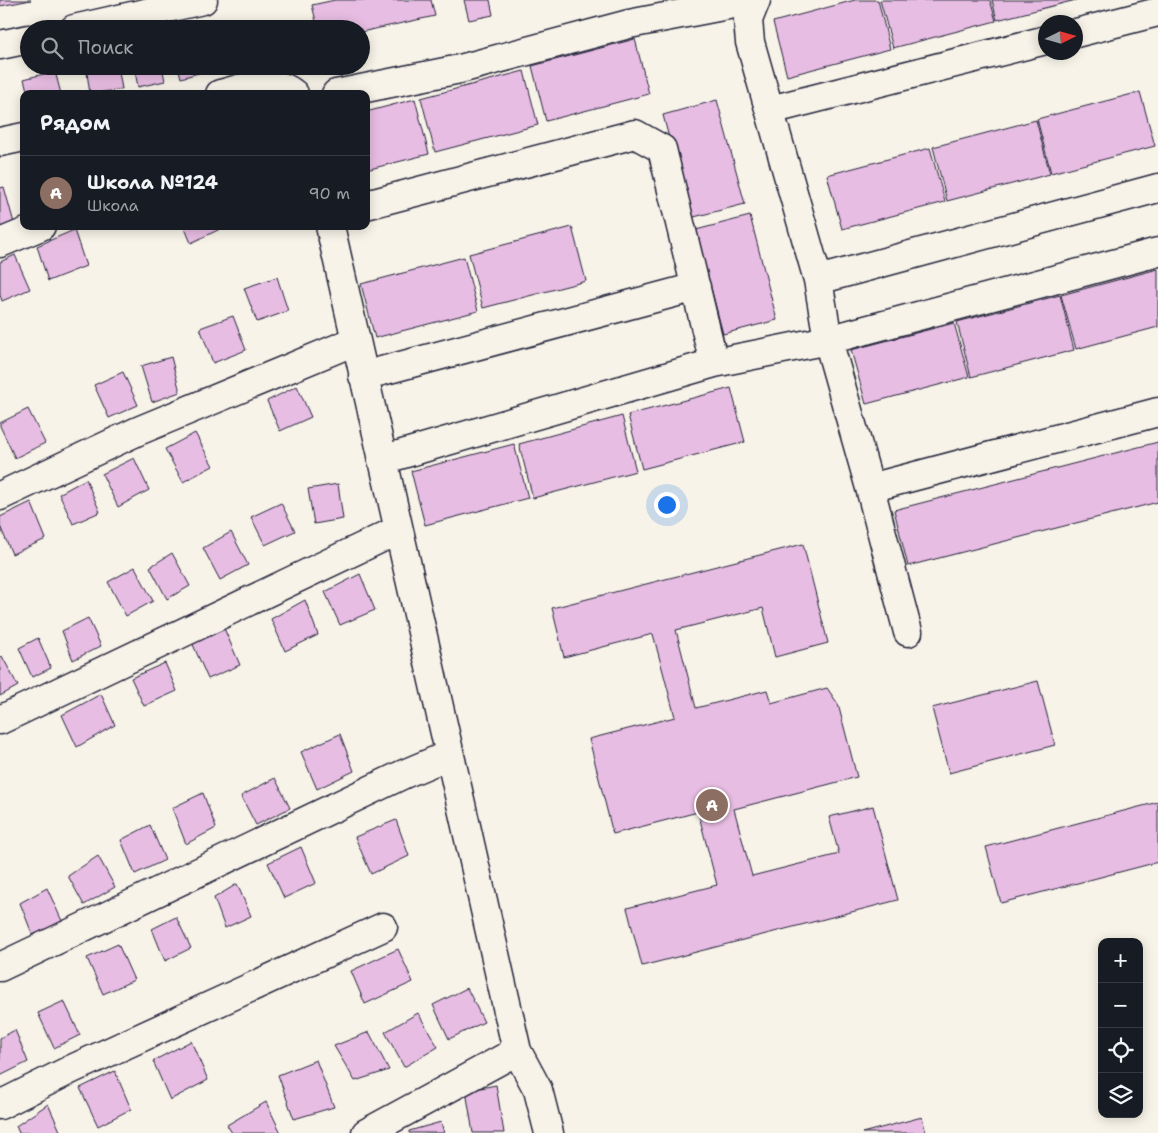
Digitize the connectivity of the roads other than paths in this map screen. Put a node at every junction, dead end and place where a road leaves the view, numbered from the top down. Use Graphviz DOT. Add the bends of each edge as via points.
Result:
graph roads {
  1 [pos="203,0"];
  2 [pos="755,0"];
  3 [pos="1158,12"];
  4 [pos="114,20"];
  5 [pos="1083,31"];
  6 [pos="20,41"];
  7 [pos="1038,42"];
  8 [pos="0,46"];
  9 [pos="237,90"];
  10 [pos="289,90"];
  11 [pos="356,90"];
  12 [pos="770,110"];
  13 [pos="20,138"];
  14 [pos="0,142"];
  15 [pos="1158,188"];
  16 [pos="370,204"];
  17 [pos="31,230"];
  18 [pos="331,230"];
  19 [pos="0,243"];
  20 [pos="1158,252"];
  21 [pos="818,280"];
  22 [pos="696,287"];
  23 [pos="828,340"];
  24 [pos="355,341"];
  25 [pos="714,363"];
  26 [pos="363,376"];
  27 [pos="1158,412"];
  28 [pos="382,460"];
  29 [pos="870,488"];
  30 [pos="0,496"];
  31 [pos="398,530"];
  32 [pos="908,632"];
  33 [pos="0,720"];
  34 [pos="449,755"];
  35 [pos="383,927"];
  36 [pos="0,967"];
  37 [pos="517,1052"];
  38 [pos="0,1105"];
  39 [pos="366,1133"];
  40 [pos="549,1133"];
  1 -- 4 [label="street"];
  2 -- 11 [label="street" via="630,24 460,69"];
  2 -- 12 [label="street" via="748,20 750,42"];
  3 -- 5 [label="street"];
  6 -- 8 [label="street"];
  7 -- 12 [label="street"];
  9 -- 10 [label="street" via="268,83"];
  12 -- 21 [label="street"];
  13 -- 14 [label="street"];
  15 -- 21 [label="street"];
  16 -- 22 [label="street" via="635,134 662,149"];
  17 -- 19 [label="street"];
  18 -- 24 [label="street"];
  20 -- 23 [label="street"];
  21 -- 23 [label="street"];
  22 -- 25 [label="street"];
  22 -- 26 [label="street"];
  23 -- 25 [label="street"];
  23 -- 29 [label="street"];
  24 -- 26 [label="street"];
  24 -- 30 [label="street" via="138,431"];
  25 -- 28 [label="street"];
  26 -- 28 [label="street"];
  27 -- 29 [label="street"];
  28 -- 31 [label="street"];
  29 -- 32 [label="street"];
  31 -- 33 [label="street"];
  31 -- 34 [label="street"];
  34 -- 36 [label="street"];
  34 -- 37 [label="street"];
  35 -- 38 [label="street"];
  37 -- 39 [label="street"];
  37 -- 40 [label="street" via="538,1090"];
}
